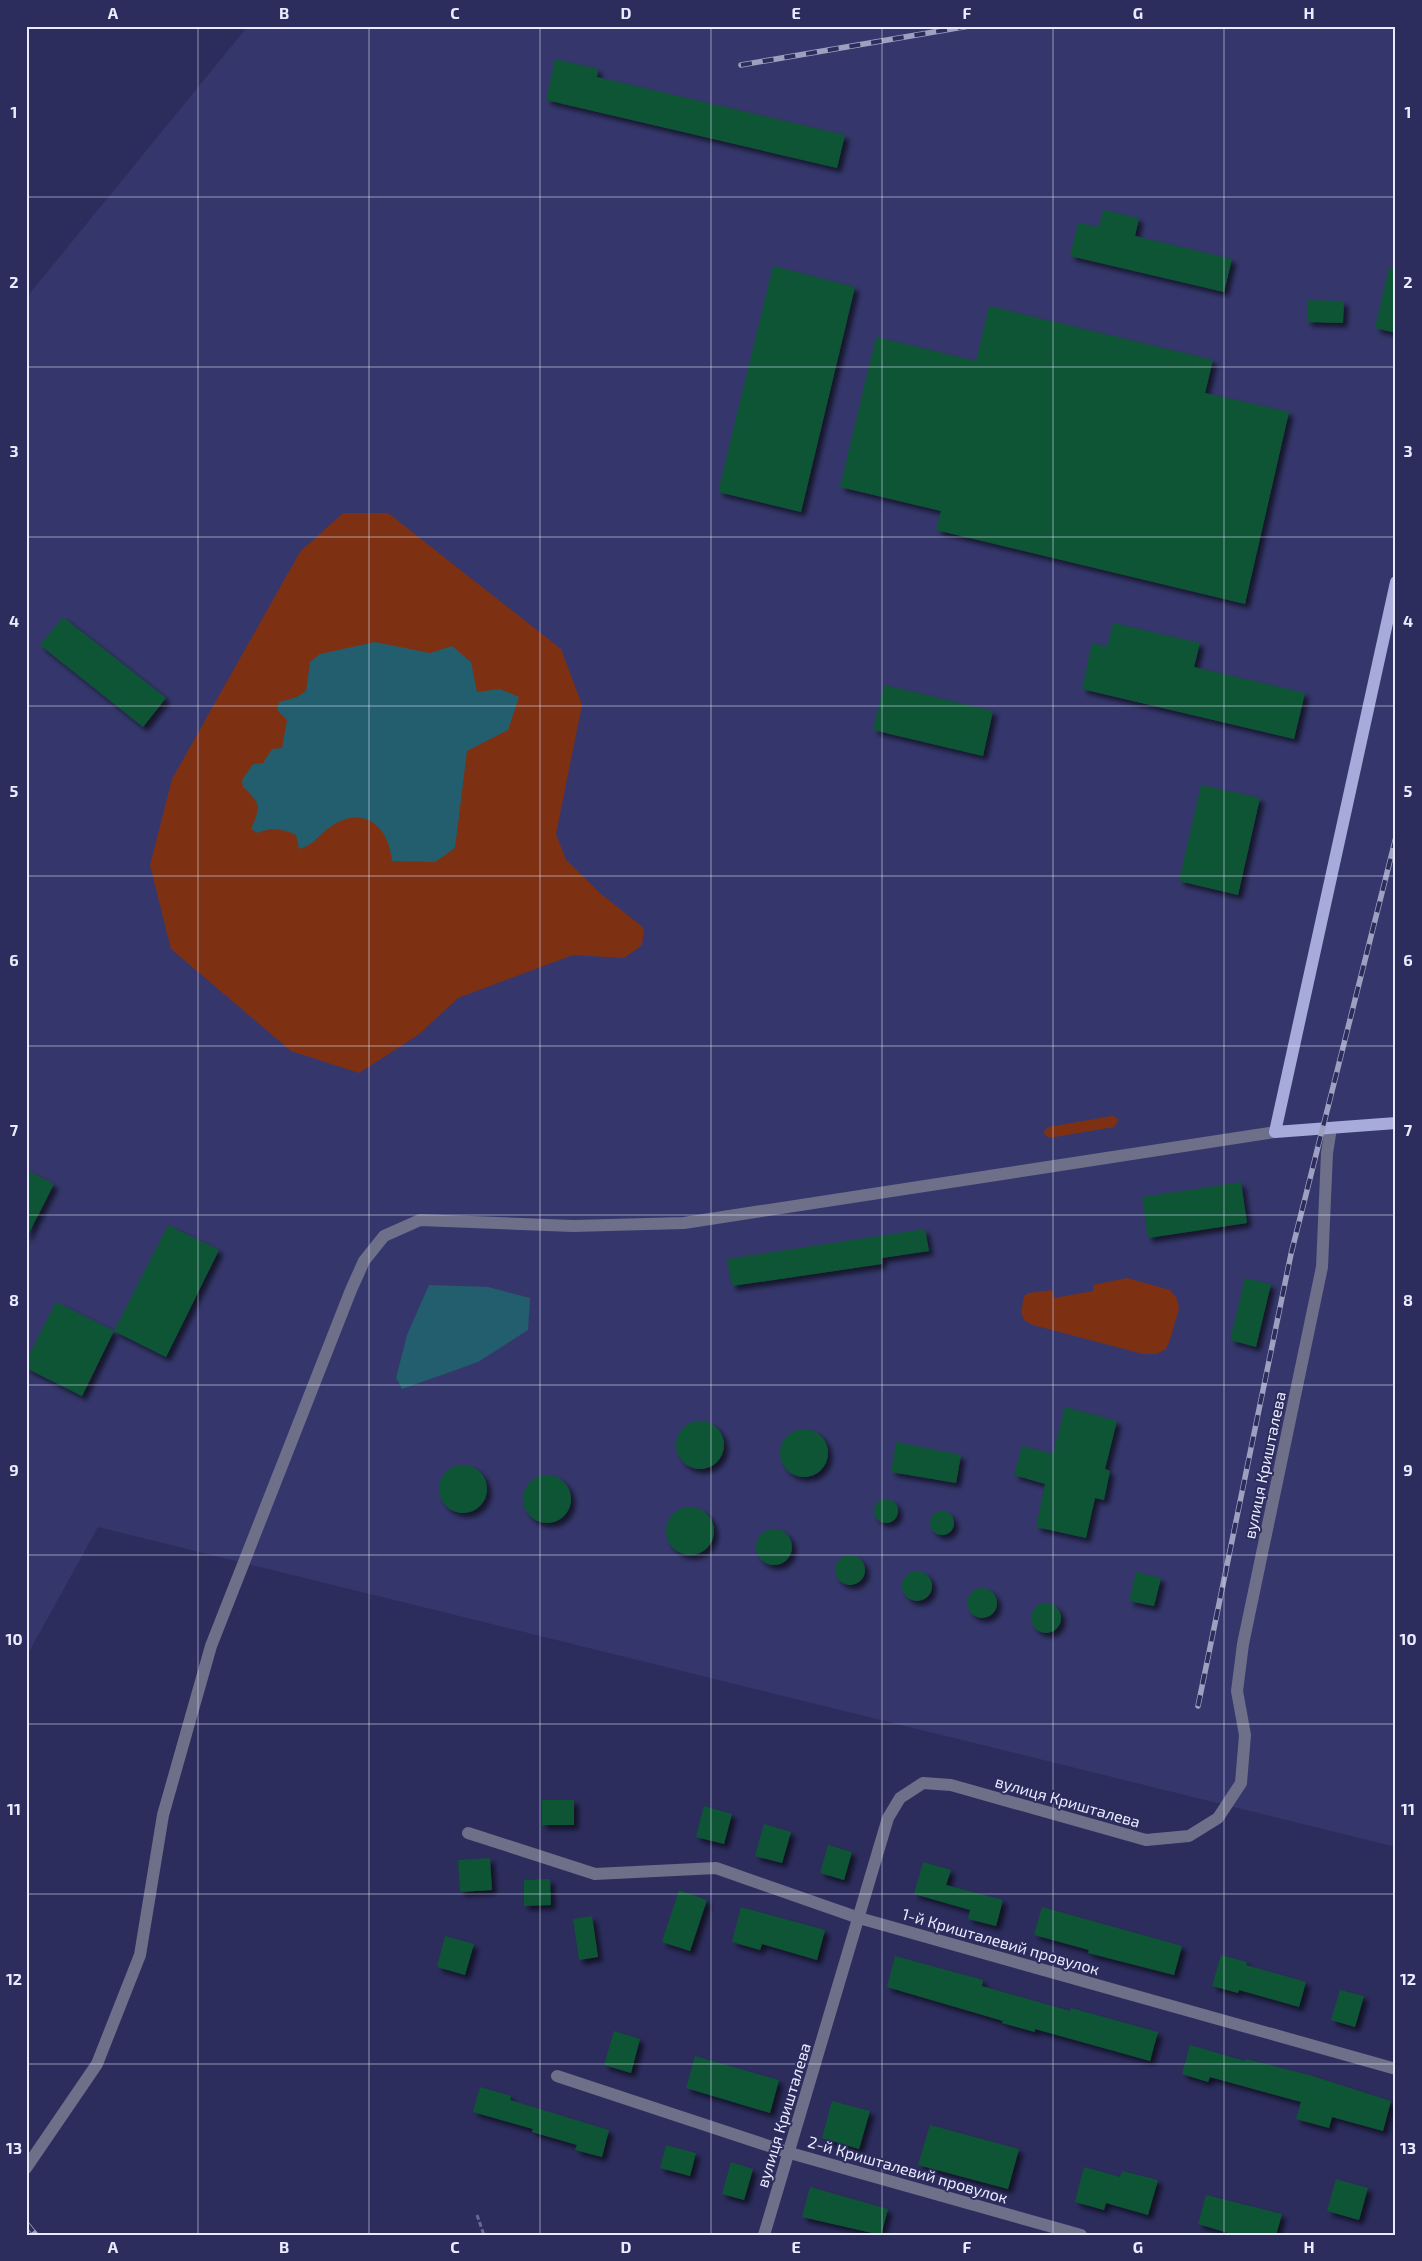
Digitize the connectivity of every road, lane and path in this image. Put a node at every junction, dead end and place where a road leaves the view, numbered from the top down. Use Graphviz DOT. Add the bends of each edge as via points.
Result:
graph roads {
  1 [pos="1396,582"];
  2 [pos="1396,1123"];
  3 [pos="1330,1128"];
  4 [pos="1275,1132"];
  5 [pos="468,1833"];
  6 [pos="859,1918"];
  7 [pos="1396,2069"];
  8 [pos="557,2076"];
  9 [pos="790,2153"];
  10 [pos="26,2168"];
  11 [pos="477,2215"];
  12 [pos="484,2235"];
  13 [pos="764,2235"];
  14 [pos="1081,2235"];
  1 -- 4 [label="main road"];
  2 -- 3 [label="main road"];
  3 -- 4 [label="main road"];
  3 -- 6 [label="street, вулиця Кришталева" via="1322,1267 1243,1644 1237,1691 1244,1735 1241,1783 1218,1818 1189,1836 1146,1840 950,1785 923,1783 900,1798 888,1818"];
  4 -- 10 [label="street" via="684,1223 573,1226 420,1220 384,1236 364,1261 354,1283 210,1646 163,1815 140,1955 97,2064"];
  5 -- 6 [label="street, 1-й Кришталевий провулок" via="595,1874 716,1868"];
  6 -- 7 [label="street, 1-й Кришталевий провулок"];
  6 -- 9 [label="street, вулиця Кришталева"];
  8 -- 9 [label="street, 2-й Кришталевий провулок"];
  9 -- 13 [label="street, вулиця Кришталева"];
  9 -- 14 [label="street, 2-й Кришталевий провулок"];
  11 -- 12 [label="path"];
}
